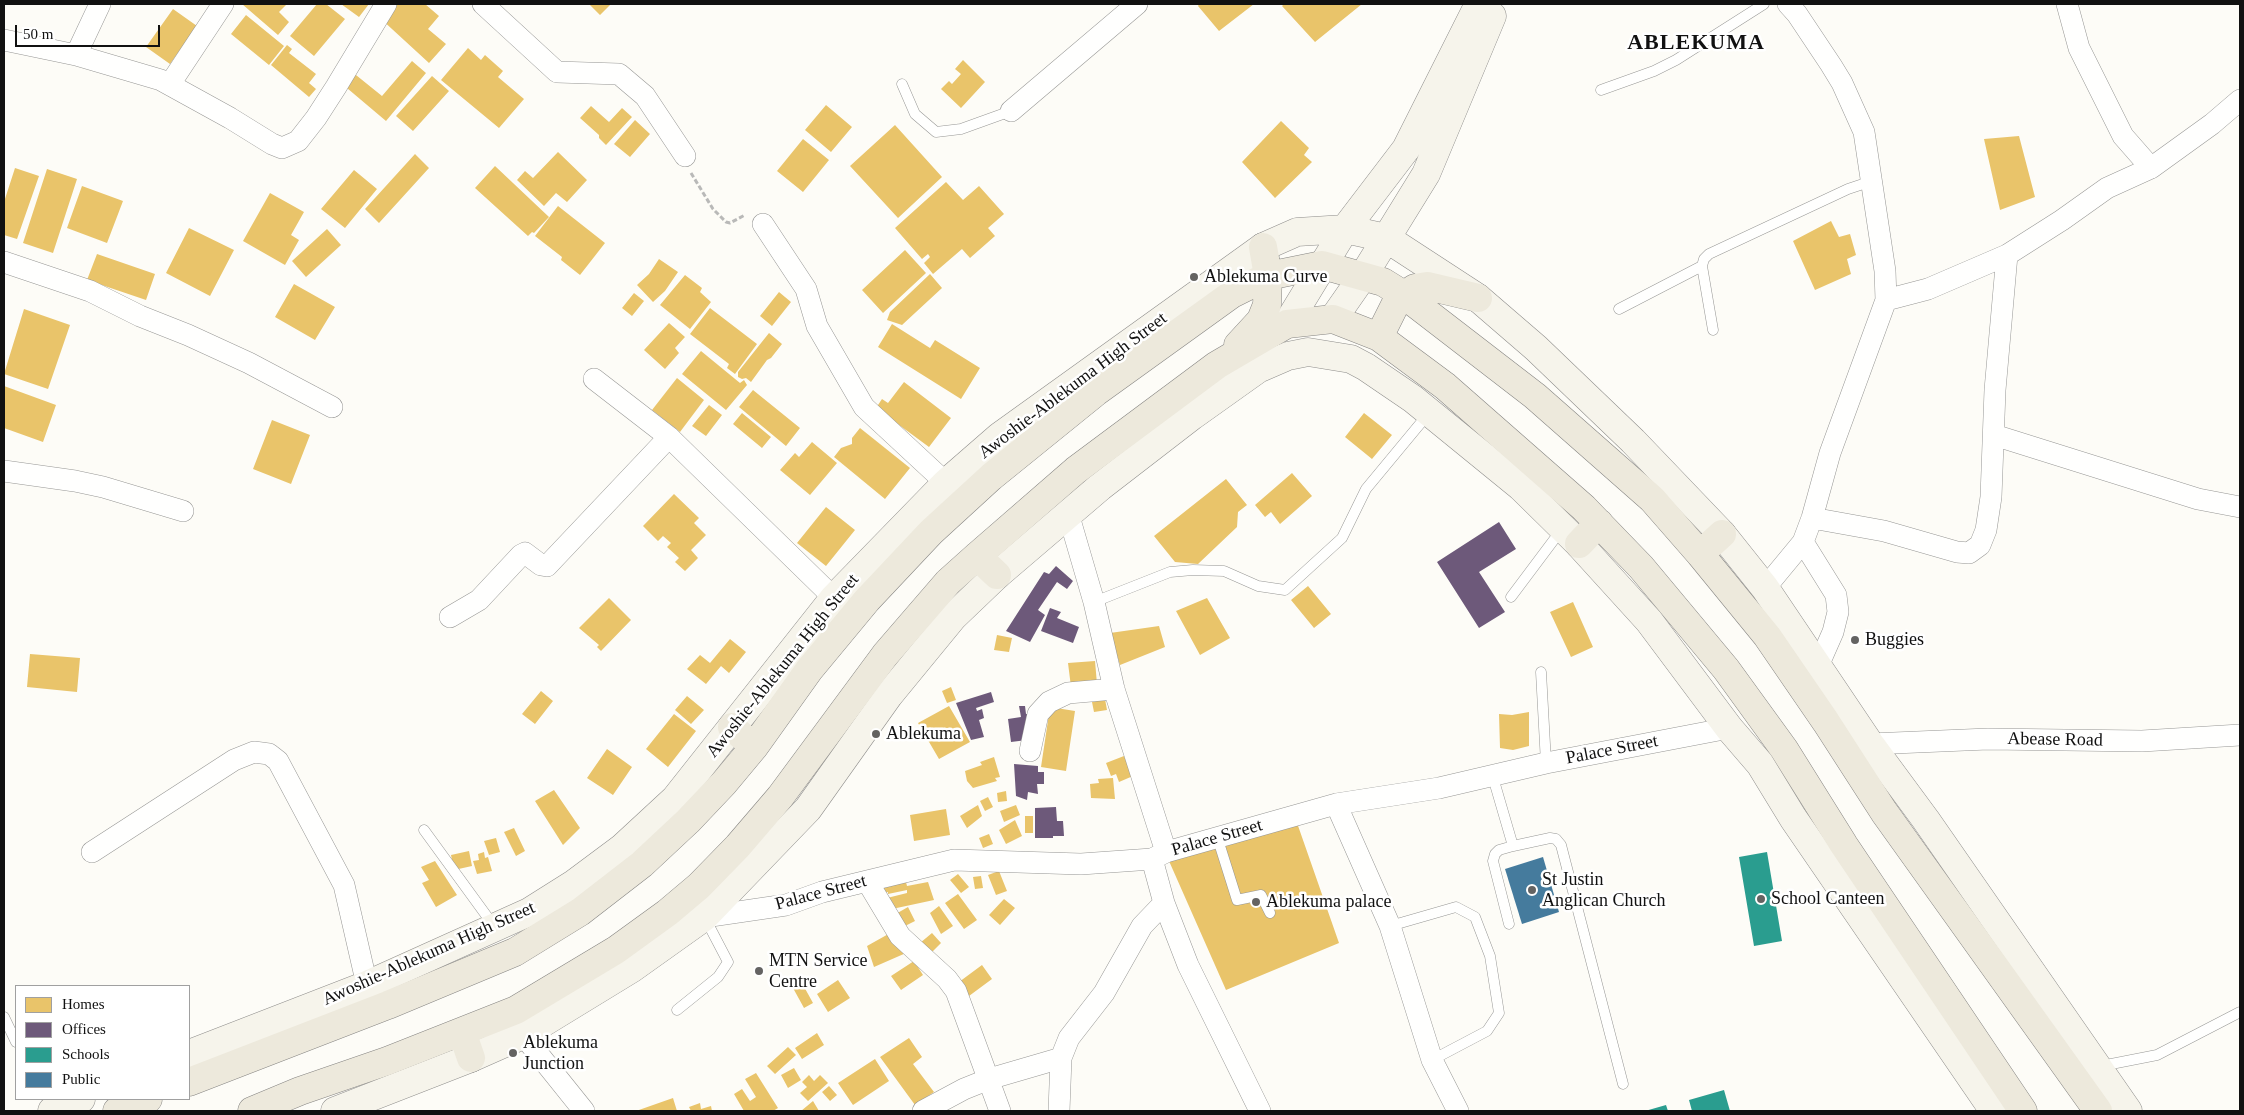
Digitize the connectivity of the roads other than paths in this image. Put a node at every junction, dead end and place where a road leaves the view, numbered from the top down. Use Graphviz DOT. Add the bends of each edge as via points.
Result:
graph roads {
  1 [pos="100,4"];
  2 [pos="223,4"];
  3 [pos="386,4"];
  4 [pos="483,4"];
  5 [pos="1136,4"];
  6 [pos="1479,4"];
  7 [pos="1498,4"];
  8 [pos="1764,4"];
  9 [pos="1788,4"];
  10 [pos="2067,4"];
  11 [pos="4,40"];
  12 [pos="76,55"];
  13 [pos="170,84"];
  14 [pos="902,84"];
  15 [pos="1601,90"];
  16 [pos="2240,100"];
  17 [pos="1011,111"];
  18 [pos="688,165"];
  19 [pos="2151,168"];
  20 [pos="1872,181"];
  21 [pos="763,224"];
  22 [pos="1345,230"];
  23 [pos="1386,238"];
  24 [pos="1263,247"];
  25 [pos="2007,255"];
  26 [pos="4,262"];
  27 [pos="1322,265"];
  28 [pos="1702,266"];
  29 [pos="1268,276"];
  30 [pos="1363,276"];
  31 [pos="1404,295"];
  32 [pos="1478,298"];
  33 [pos="1886,300"];
  34 [pos="1619,309"];
  35 [pos="1333,319"];
  36 [pos="1287,324"];
  37 [pos="1713,330"];
  38 [pos="1379,337"];
  39 [pos="1217,365"];
  40 [pos="594,380"];
  41 [pos="332,407"];
  42 [pos="1429,412"];
  43 [pos="1994,435"];
  44 [pos="669,437"];
  45 [pos="4,471"];
  46 [pos="946,483"];
  47 [pos="2240,507"];
  48 [pos="183,512"];
  49 [pos="1068,513"];
  50 [pos="1812,518"];
  51 [pos="1599,523"];
  52 [pos="1722,534"];
  53 [pos="1571,536"];
  54 [pos="1803,542"];
  55 [pos="1700,554"];
  56 [pos="977,556"];
  57 [pos="997,575"];
  58 [pos="1765,588"];
  59 [pos="1511,597"];
  60 [pos="834,598"];
  61 [pos="1094,602"];
  62 [pos="450,617"];
  63 [pos="1818,666"];
  64 [pos="1541,672"];
  65 [pos="1114,689"];
  66 [pos="732,727"];
  67 [pos="1729,728"];
  68 [pos="2240,735"];
  69 [pos="1870,744"];
  70 [pos="754,747"];
  71 [pos="1030,751"];
  72 [pos="1546,763"];
  73 [pos="1492,774"];
  74 [pos="1336,804"];
  75 [pos="424,830"];
  76 [pos="1219,837"];
  77 [pos="1513,846"];
  78 [pos="92,852"];
  79 [pos="1159,855"];
  80 [pos="867,881"];
  81 [pos="1164,902"];
  82 [pos="1270,913"];
  83 [pos="704,917"];
  84 [pos="1510,924"];
  85 [pos="1390,926"];
  86 [pos="496,928"];
  87 [pos="367,985"];
  88 [pos="678,1010"];
  89 [pos="2240,1012"];
  90 [pos="4,1017"];
  91 [pos="462,1032"];
  92 [pos="523,1035"];
  93 [pos="15,1040"];
  94 [pos="190,1054"];
  95 [pos="471,1058"];
  96 [pos="1061,1058"];
  97 [pos="1432,1060"];
  98 [pos="2097,1067"];
  99 [pos="989,1079"];
  100 [pos="190,1082"];
  101 [pos="1623,1084"];
  102 [pos="46,1100"];
  103 [pos="79,1100"];
  104 [pos="145,1100"];
  105 [pos="52,1111"];
  106 [pos="117,1111"];
  107 [pos="252,1111"];
  108 [pos="335,1111"];
  109 [pos="584,1111"];
  110 [pos="923,1111"];
  111 [pos="1000,1111"];
  112 [pos="1059,1111"];
  113 [pos="1260,1111"];
  114 [pos="1458,1111"];
  115 [pos="1994,1111"];
  116 [pos="2023,1111"];
  117 [pos="2098,1111"];
  118 [pos="2128,1111"];
  1 -- 12 [label="street"];
  2 -- 13 [label="street"];
  3 -- 13 [label="street" via="321,110 298,141 290,146 282,148 272,144"];
  4 -- 18 [label="street" via="557,72 619,74 645,96"];
  5 -- 17 [label="street"];
  6 -- 22 [label="street" via="1406,149"];
  7 -- 23 [label="street" via="1426,174"];
  8 -- 15 [label="lane" via="1676,60"];
  9 -- 20 [label="street" via="1819,44 1842,83 1864,132"];
  10 -- 19 [label="street" via="2079,48 2123,136"];
  11 -- 12 [label="street"];
  12 -- 13 [label="street"];
  14 -- 17 [label="lane" via="915,114 936,132 962,130"];
  16 -- 19 [label="street"];
  19 -- 25 [label="street" via="2107,188"];
  20 -- 28 [label="lane" via="1848,189 1709,254"];
  20 -- 33 [label="street"];
  21 -- 46 [label="street" via="806,289 817,326 864,407"];
  22 -- 23 [label="street, Awoshie-Ablekuma High Street"];
  22 -- 24 [label="street, Awoshie-Ablekuma High Street" via="1297,232"];
  22 -- 27 [label="street"];
  23 -- 30 [label="street"];
  23 -- 32 [label="street"];
  24 -- 29 [label="main road"];
  24 -- 46 [label="street, Awoshie-Ablekuma High Street" via="1000,436"];
  25 -- 33 [label="street" via="1928,290"];
  25 -- 43 [label="street" via="1999,331"];
  26 -- 41 [label="street" via="90,292 188,335 249,362"];
  27 -- 29 [label="main road, Awoshie-Ablekuma High Street"];
  27 -- 30 [label="main road"];
  27 -- 36 [label="street"];
  28 -- 34 [label="lane"];
  28 -- 37 [label="lane"];
  29 -- 39 [label="main road" via="1267,305 1261,320"];
  29 -- 70 [label="main road, Awoshie-Ablekuma High Street" via="1232,294 1096,392 958,507 867,600 809,670"];
  30 -- 31 [label="main road" via="1383,282"];
  30 -- 35 [label="street"];
  31 -- 32 [label="main road" via="1415,288 1427,286"];
  31 -- 38 [label="main road" via="1396,303"];
  31 -- 55 [label="main road" via="1536,396 1652,500"];
  32 -- 52 [label="street" via="1612,421"];
  33 -- 50 [label="street" via="1830,453"];
  35 -- 36 [label="main road"];
  35 -- 38 [label="main road"];
  36 -- 39 [label="main road"];
  38 -- 51 [label="main road" via="1445,386"];
  39 -- 56 [label="main road" via="1076,470"];
  40 -- 44 [label="street"];
  42 -- 49 [label="street" via="1351,359 1308,352 1288,356 1258,369 1192,416"];
  42 -- 53 [label="street" via="1521,487"];
  42 -- 61 [label="lane" via="1366,489 1342,538 1285,590 1258,586 1224,571 1193,570 1170,572"];
  43 -- 47 [label="street" via="2198,499"];
  43 -- 50 [label="street" via="1986,530 1980,545 1969,553 1884,531"];
  44 -- 60 [label="street"];
  44 -- 62 [label="street" via="547,566 521,555 478,600"];
  45 -- 48 [label="street" via="103,487"];
  46 -- 60 [label="street, Awoshie-Ablekuma High Street"];
  49 -- 57 [label="street"];
  49 -- 61 [label="street"];
  50 -- 54 [label="street"];
  51 -- 53 [label="main road"];
  51 -- 116 [label="main road" via="1642,567 1726,669 1784,749 1844,845"];
  52 -- 55 [label="main road"];
  52 -- 58 [label="street"];
  53 -- 59 [label="lane"];
  53 -- 67 [label="street" via="1649,622"];
  54 -- 58 [label="street"];
  54 -- 63 [label="street" via="1836,595 1838,612 1835,625"];
  55 -- 117 [label="main road" via="1767,636 1884,812"];
  56 -- 57 [label="main road"];
  56 -- 91 [label="main road" via="948,582 885,655 780,797 699,886 616,950 568,980 516,1010"];
  57 -- 83 [label="street" via="953,617 889,695 808,809"];
  58 -- 63 [label="street"];
  60 -- 66 [label="street, Awoshie-Ablekuma High Street"];
  61 -- 65 [label="street"];
  63 -- 69 [label="street"];
  64 -- 72 [label="lane"];
  65 -- 71 [label="street" via="1068,693 1049,702 1038,714"];
  65 -- 79 [label="street"];
  66 -- 70 [label="main road"];
  66 -- 86 [label="street, Awoshie-Ablekuma High Street" via="674,799 622,848 575,883"];
  67 -- 72 [label="street, Palace Street"];
  67 -- 115 [label="street" via="1760,764 1793,818"];
  68 -- 69 [label="street, Abease Road" via="2142,741 1988,739"];
  69 -- 98 [label="street"];
  70 -- 100 [label="main road, Awoshie-Ablekuma High Street" via="688,821 642,864 580,912 516,952"];
  72 -- 73 [label="street, Palace Street"];
  73 -- 74 [label="street, Palace Street" via="1439,788"];
  73 -- 77 [label="lane"];
  74 -- 76 [label="street, Palace Street"];
  74 -- 85 [label="street"];
  75 -- 86 [label="lane"];
  76 -- 79 [label="street, Palace Street"];
  76 -- 82 [label="lane" via="1237,900 1261,894"];
  77 -- 84 [label="lane" via="1499,850 1493,861"];
  77 -- 101 [label="lane" via="1550,838 1561,845"];
  78 -- 87 [label="street" via="234,760 254,752 269,754 278,761 344,885"];
  79 -- 80 [label="street, Palace Street" via="1081,864 954,860"];
  79 -- 81 [label="street"];
  80 -- 83 [label="street, Palace Street" via="786,905"];
  80 -- 99 [label="street" via="900,936 956,991"];
  81 -- 96 [label="street" via="1142,926 1104,993 1070,1038"];
  81 -- 113 [label="street" via="1188,965"];
  83 -- 88 [label="lane" via="728,962 718,977"];
  83 -- 92 [label="street" via="624,974"];
  85 -- 97 [label="street"];
  85 -- 97 [label="lane" via="1456,907 1475,917 1490,956 1499,1013 1487,1031"];
  86 -- 87 [label="street, Awoshie-Ablekuma High Street"];
  87 -- 94 [label="street, Awoshie-Ablekuma High Street"];
  89 -- 98 [label="lane" via="2157,1055"];
  90 -- 93 [label="lane"];
  91 -- 95 [label="main road"];
  91 -- 107 [label="main road"];
  92 -- 95 [label="street"];
  92 -- 109 [label="street"];
  95 -- 108 [label="street"];
  96 -- 99 [label="street"];
  96 -- 112 [label="street"];
  97 -- 114 [label="street"];
  98 -- 118 [label="street"];
  99 -- 110 [label="street"];
  99 -- 111 [label="street"];
  102 -- 105 [label="lane"];
  103 -- 105 [label="street"];
  104 -- 106 [label="main road"];
}
